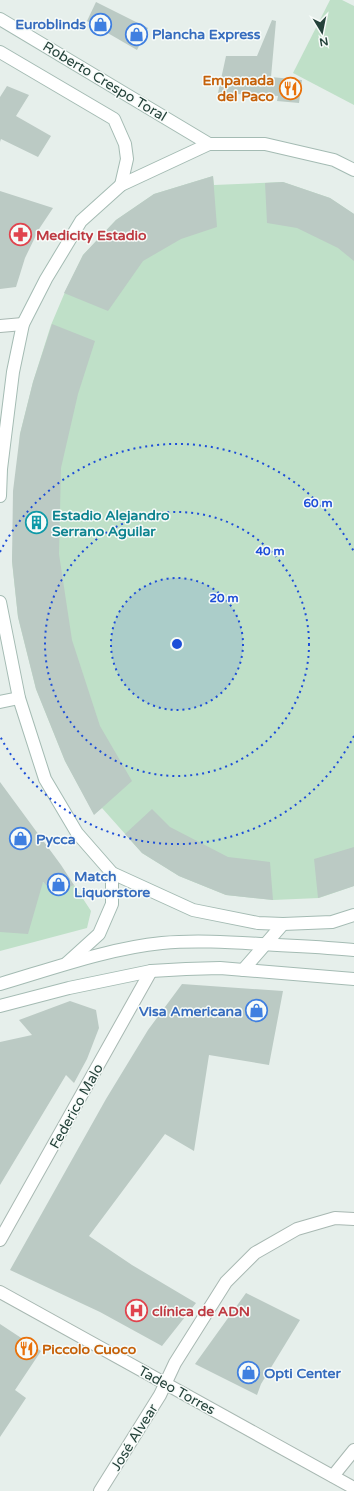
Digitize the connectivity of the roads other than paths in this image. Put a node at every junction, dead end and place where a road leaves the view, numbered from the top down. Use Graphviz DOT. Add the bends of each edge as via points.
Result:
graph roads {
  1 [pos="0,19"];
  2 [pos="0,52"];
  3 [pos="209,144"];
  4 [pos="354,170"];
  5 [pos="121,185"];
  6 [pos="23,324"];
  7 [pos="0,326"];
  8 [pos="0,496"];
  9 [pos="0,602"];
  10 [pos="20,698"];
  11 [pos="0,702"];
  12 [pos="112,873"];
  13 [pos="354,915"];
  14 [pos="283,924"];
  15 [pos="266,944"];
  16 [pos="354,950"];
  17 [pos="65,964"];
  18 [pos="243,970"];
  19 [pos="151,971"];
  20 [pos="354,980"];
  21 [pos="0,984"];
  22 [pos="0,1006"];
  23 [pos="354,1219"];
  24 [pos="0,1240"];
  25 [pos="0,1292"];
  26 [pos="165,1384"];
  27 [pos="354,1450"];
  28 [pos="333,1476"];
  29 [pos="354,1488"];
  30 [pos="100,1491"];
  1 -- 3 [label="main road, Roberto Crespo Toral"];
  2 -- 5 [label="main road, Roberto Crespo Toral" via="114,119 125,144 127,160"];
  3 -- 4 [label="main road" via="265,144 334,160"];
  3 -- 5 [label="main road"];
  5 -- 6 [label="main road" via="81,221 46,279"];
  6 -- 7 [label="main road"];
  6 -- 8 [label="main road" via="13,372"];
  9 -- 10 [label="main road"];
  10 -- 11 [label="main road"];
  10 -- 12 [label="main road" via="45,779 77,833"];
  12 -- 14 [label="main road" via="193,910 258,923"];
  12 -- 17 [label="main road" via="112,904 99,934"];
  13 -- 14 [label="main road" via="332,922"];
  14 -- 15 [label="main road"];
  15 -- 16 [label="main road"];
  15 -- 17 [label="main road" via="162,943"];
  15 -- 18 [label="main road"];
  17 -- 21 [label="main road"];
  18 -- 19 [label="main road" via="200,968"];
  18 -- 20 [label="main road"];
  19 -- 22 [label="main road"];
  19 -- 24 [label="main road, Federico Malo"];
  23 -- 26 [label="main road, José Alvear" via="335,1218 297,1229 254,1253 226,1282 175,1363"];
  25 -- 26 [label="main road, Tadeo Torres"];
  26 -- 28 [label="main road, Tadeo Torres"];
  26 -- 30 [label="main road, José Alvear"];
  27 -- 28 [label="main road"];
  28 -- 29 [label="main road, Tadeo Torres"];
}
